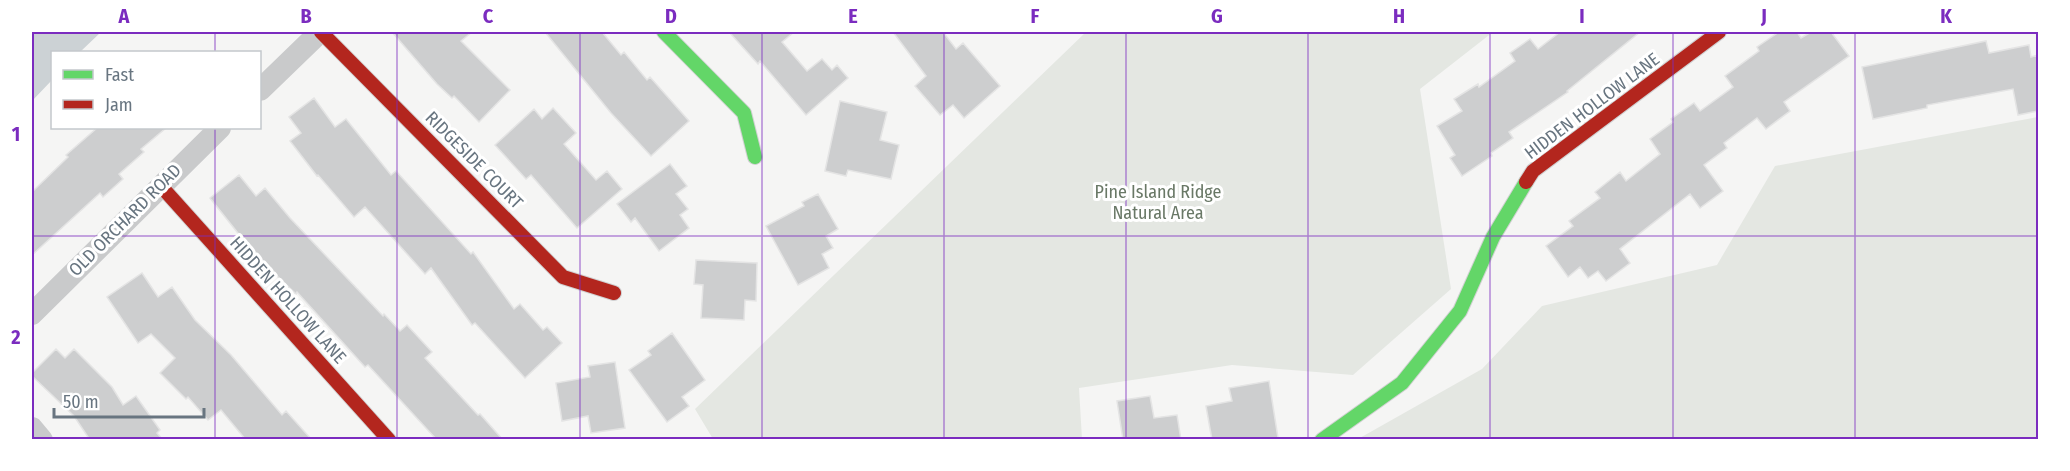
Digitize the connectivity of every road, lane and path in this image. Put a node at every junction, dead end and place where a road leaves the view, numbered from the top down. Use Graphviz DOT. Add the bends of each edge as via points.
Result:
graph roads {
  1 [pos="321,32"];
  2 [pos="664,32"];
  3 [pos="1719,32"];
  4 [pos="261,89"];
  5 [pos="219,129"];
  6 [pos="755,157"];
  7 [pos="160,185"];
  8 [pos="614,292"];
  9 [pos="32,314"];
  10 [pos="32,429"];
  11 [pos="42,440"];
  12 [pos="389,440"];
  13 [pos="1322,440"];
  1 -- 4 [label="street"];
  1 -- 8 [label="street, RIDGESIDE COURT" via="563,277"];
  2 -- 6 [label="street" via="744,113"];
  3 -- 13 [label="street, HIDDEN HOLLOW LANE" via="1533,171 1493,237 1460,311 1402,383"];
  5 -- 7 [label="street, OLD ORCHARD ROAD"];
  7 -- 9 [label="street, OLD ORCHARD ROAD"];
  7 -- 12 [label="street, HIDDEN HOLLOW LANE"];
  10 -- 11 [label="street"];
}
